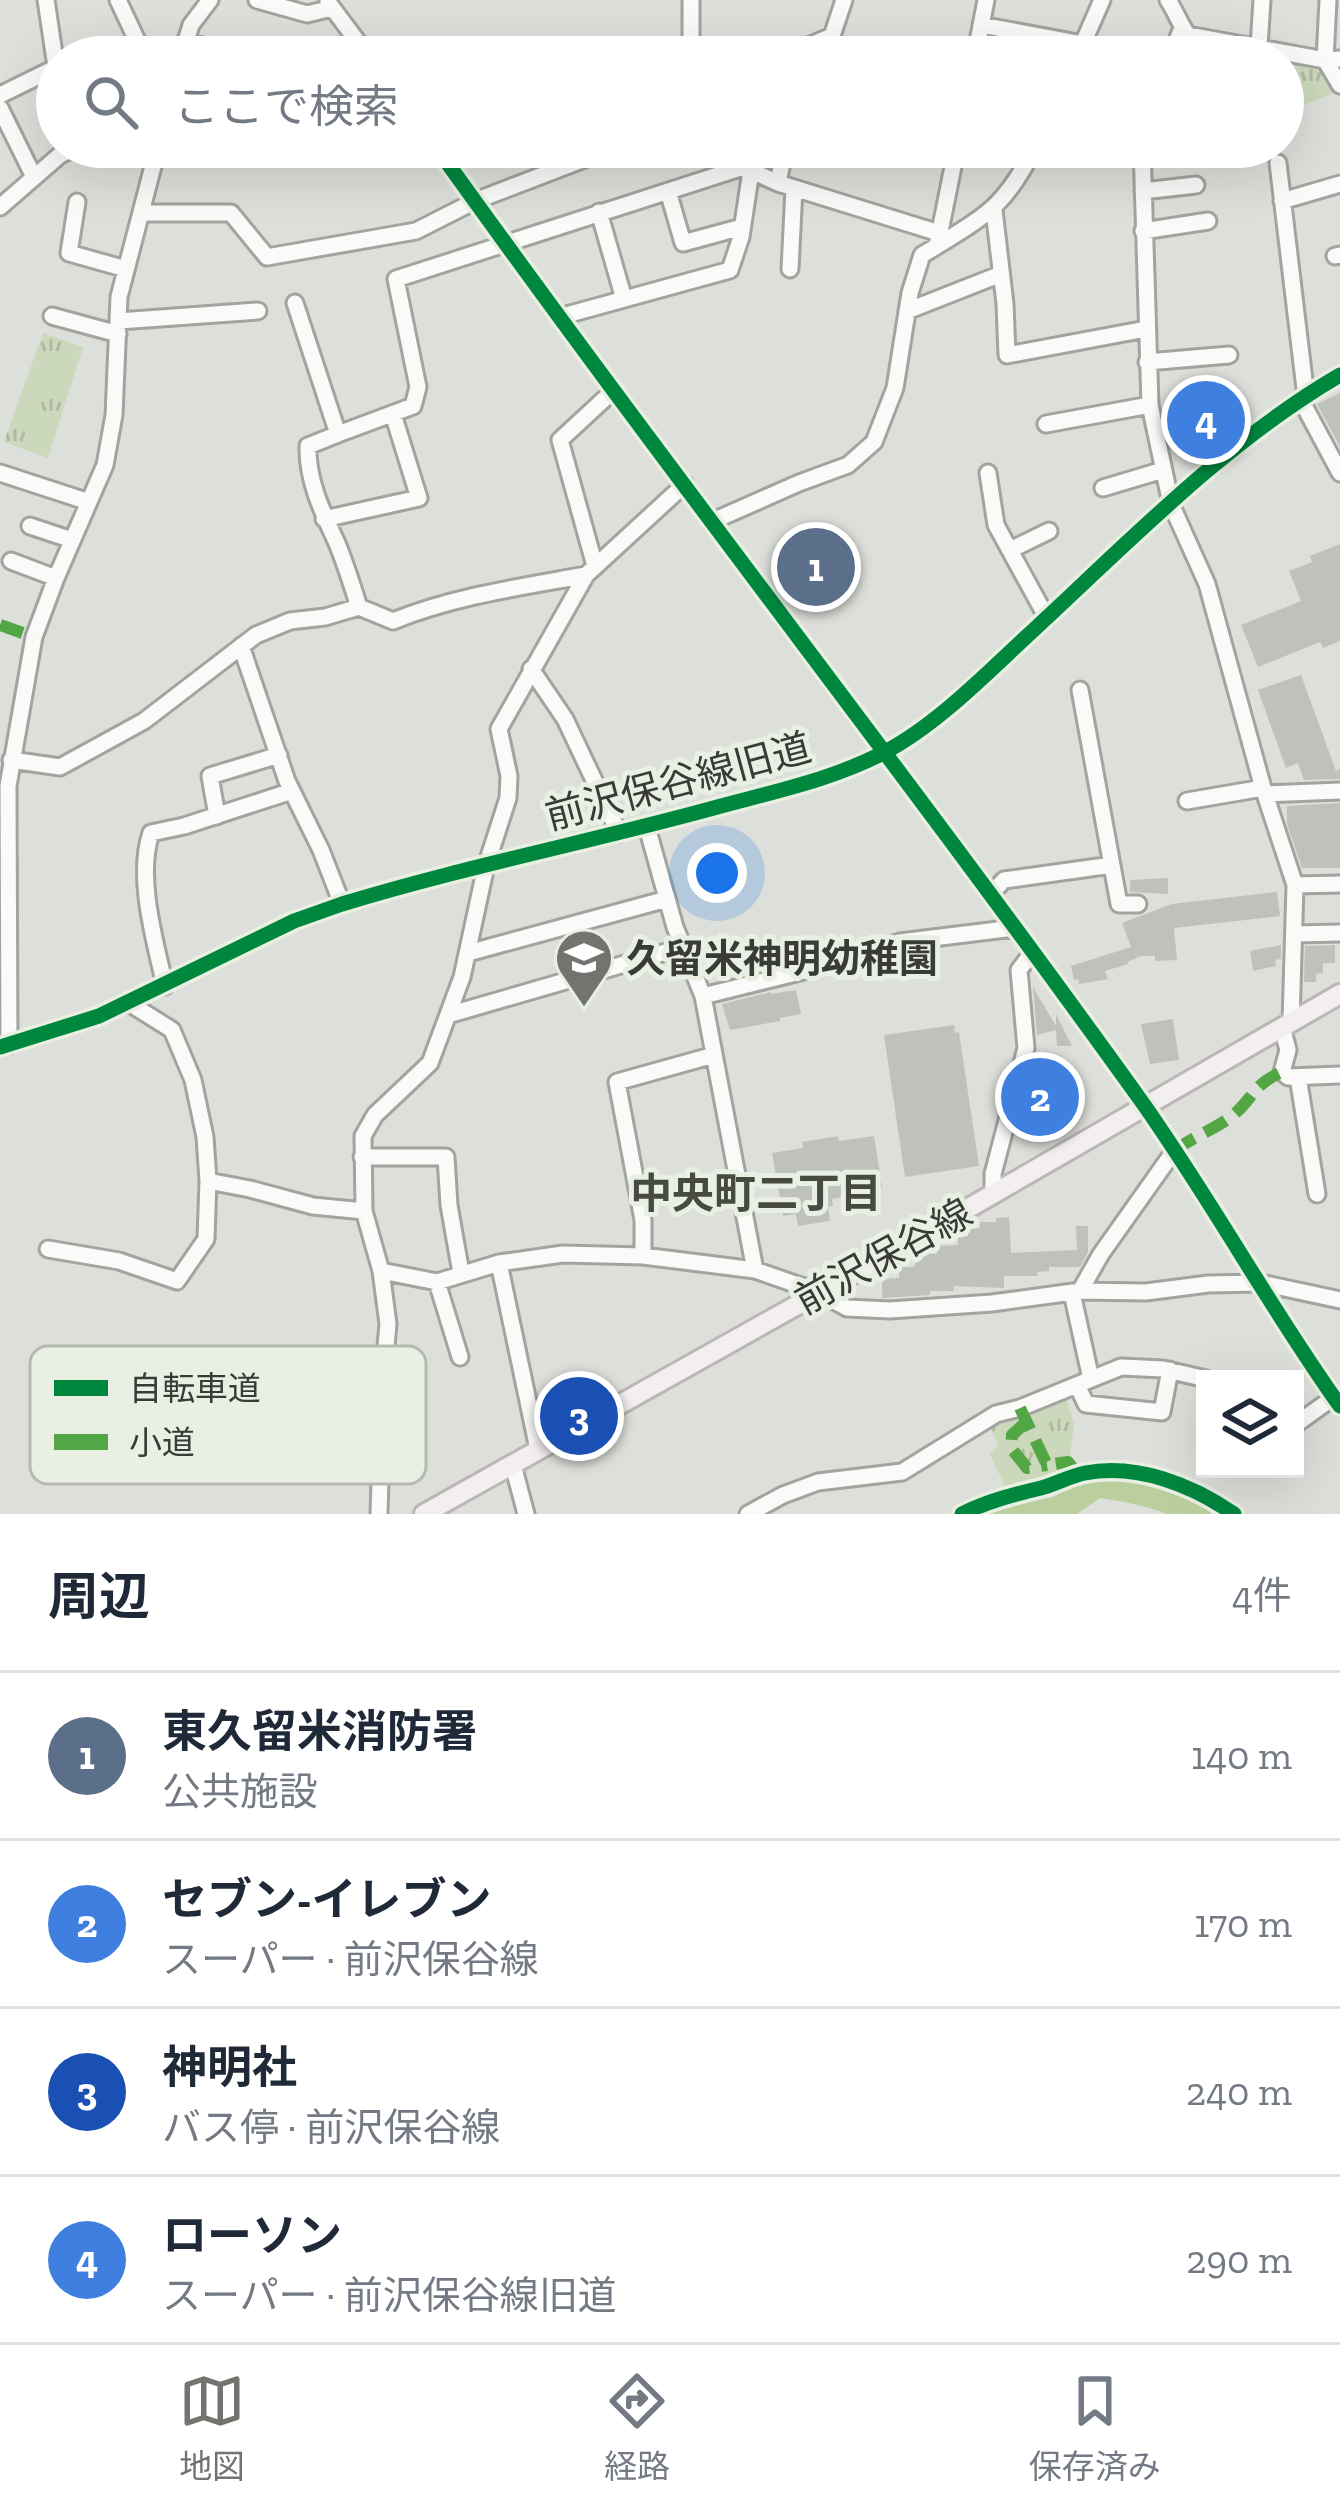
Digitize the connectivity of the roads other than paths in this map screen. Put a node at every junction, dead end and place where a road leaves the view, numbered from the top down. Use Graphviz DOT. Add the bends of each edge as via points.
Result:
graph roads {
  1 [pos="46,0"];
  2 [pos="118,0"];
  3 [pos="210,0"];
  4 [pos="257,0"];
  5 [pos="691,0"];
  6 [pos="844,0"];
  7 [pos="986,0"];
  8 [pos="1102,0"];
  9 [pos="1168,0"];
  10 [pos="1262,0"];
  11 [pos="1328,0"];
  12 [pos="329,4"];
  13 [pos="981,25"];
  14 [pos="1182,28"];
  15 [pos="51,36"];
  16 [pos="135,36"];
  17 [pos="187,36"];
  18 [pos="353,36"];
  19 [pos="686,36"];
  20 [pos="832,36"];
  21 [pos="979,36"];
  22 [pos="1025,36"];
  23 [pos="1086,36"];
  24 [pos="1179,36"];
  25 [pos="1190,36"];
  26 [pos="1260,36"];
  27 [pos="1332,59"];
  28 [pos="36,77"];
  29 [pos="1340,85"];
  30 [pos="0,95"];
  31 [pos="0,108"];
  32 [pos="45,168"];
  33 [pos="153,168"];
  34 [pos="451,168"];
  35 [pos="561,168"];
  36 [pos="739,168"];
  37 [pos="744,168"];
  38 [pos="786,168"];
  39 [pos="953,168"];
  40 [pos="1024,168"];
  41 [pos="1142,168"];
  42 [pos="1279,168"];
  43 [pos="751,171"];
  44 [pos="34,177"];
  45 [pos="1340,184"];
  46 [pos="1196,185"];
  47 [pos="786,186"];
  48 [pos="668,190"];
  49 [pos="1143,191"];
  50 [pos="475,201"];
  51 [pos="1282,201"];
  52 [pos="77,202"];
  53 [pos="0,207"];
  54 [pos="994,210"];
  55 [pos="598,212"];
  56 [pos="141,214"];
  57 [pos="1208,221"];
  58 [pos="742,227"];
  59 [pos="1143,231"];
  60 [pos="938,239"];
  61 [pos="505,242"];
  62 [pos="126,269"];
  63 [pos="790,269"];
  64 [pos="1001,274"];
  65 [pos="624,299"];
  66 [pos="295,303"];
  67 [pos="258,311"];
  68 [pos="907,311"];
  69 [pos="52,316"];
  70 [pos="559,316"];
  71 [pos="118,327"];
  72 [pos="1147,328"];
  73 [pos="1228,355"];
  74 [pos="1148,362"];
  75 [pos="1340,375"];
  76 [pos="613,391"];
  77 [pos="1303,399"];
  78 [pos="1150,405"];
  79 [pos="393,414"];
  80 [pos="1046,424"];
  81 [pos="338,434"];
  82 [pos="1163,470"];
  83 [pos="0,473"];
  84 [pos="988,473"];
  85 [pos="1340,473"];
  86 [pos="685,484"];
  87 [pos="1103,488"];
  88 [pos="89,502"];
  89 [pos="1171,504"];
  90 [pos="324,519"];
  91 [pos="713,521"];
  92 [pos="29,526"];
  93 [pos="1049,531"];
  94 [pos="72,540"];
  95 [pos="1010,550"];
  96 [pos="11,561"];
  97 [pos="591,570"];
  98 [pos="56,578"];
  99 [pos="359,607"];
  100 [pos="1047,618"];
  101 [pos="241,646"];
  102 [pos="531,669"];
  103 [pos="1080,690"];
  104 [pos="886,751"];
  105 [pos="278,755"];
  106 [pos="11,760"];
  107 [pos="292,791"];
  108 [pos="1265,791"];
  109 [pos="1340,791"];
  110 [pos="1187,801"];
  111 [pos="217,816"];
  112 [pos="646,827"];
  113 [pos="619,833"];
  114 [pos="1323,863"];
  115 [pos="1112,865"];
  116 [pos="486,866"];
  117 [pos="1332,884"];
  118 [pos="1295,885"];
  119 [pos="990,895"];
  120 [pos="667,898"];
  121 [pos="342,904"];
  122 [pos="1138,904"];
  123 [pos="1014,928"];
  124 [pos="1340,933"];
  125 [pos="4,934"];
  126 [pos="1294,934"];
  127 [pos="683,946"];
  128 [pos="468,953"];
  129 [pos="1032,953"];
  130 [pos="165,986"];
  131 [pos="1340,994"];
  132 [pos="703,996"];
  133 [pos="129,1003"];
  134 [pos="448,1015"];
  135 [pos="1286,1025"];
  136 [pos="4,1046"];
  137 [pos="714,1055"];
  138 [pos="1340,1075"];
  139 [pos="1298,1077"];
  140 [pos="1144,1106"];
  141 [pos="1174,1151"];
  142 [pos="362,1157"];
  143 [pos="208,1181"];
  144 [pos="993,1194"];
  145 [pos="1317,1194"];
  146 [pos="364,1211"];
  147 [pos="48,1249"];
  148 [pos="643,1256"];
  149 [pos="499,1263"];
  150 [pos="755,1270"];
  151 [pos="381,1271"];
  152 [pos="461,1274"];
  153 [pos="437,1282"];
  154 [pos="1261,1283"];
  155 [pos="818,1292"];
  156 [pos="1076,1292"];
  157 [pos="1340,1300"];
  158 [pos="386,1346"];
  159 [pos="460,1357"];
  160 [pos="1315,1369"];
  161 [pos="1170,1370"];
  162 [pos="1304,1374"];
  163 [pos="1196,1376"];
  164 [pos="1084,1382"];
  165 [pos="1337,1402"];
  166 [pos="1304,1420"];
  167 [pos="538,1449"];
  168 [pos="513,1465"];
  169 [pos="381,1484"];
  170 [pos="380,1514"];
  171 [pos="424,1514"];
  172 [pos="526,1514"];
  173 [pos="748,1514"];
  1 -- 15 [label="street"];
  2 -- 16 [label="street"];
  3 -- 17 [label="street"];
  4 -- 12 [label="street" via="307,14"];
  5 -- 19 [label="street"];
  6 -- 20 [label="street"];
  7 -- 13 [label="street"];
  8 -- 23 [label="street"];
  9 -- 14 [label="street"];
  10 -- 26 [label="street"];
  11 -- 27 [label="street"];
  12 -- 18 [label="street"];
  13 -- 21 [label="street"];
  13 -- 22 [label="street"];
  14 -- 24 [label="street"];
  14 -- 25 [label="street"];
  27 -- 29 [label="street"];
  28 -- 30 [label="street"];
  31 -- 44 [label="street"];
  32 -- 44 [label="street"];
  33 -- 56 [label="street"];
  34 -- 50 [label="street"];
  35 -- 50 [label="street"];
  36 -- 48 [label="street"];
  37 -- 43 [label="street"];
  38 -- 47 [label="street"];
  39 -- 60 [label="street"];
  40 -- 54 [label="street"];
  41 -- 49 [label="street"];
  42 -- 51 [label="street"];
  43 -- 47 [label="street"];
  43 -- 58 [label="street"];
  44 -- 53 [label="street"];
  45 -- 51 [label="street"];
  46 -- 49 [label="street"];
  47 -- 60 [label="street"];
  47 -- 63 [label="street"];
  48 -- 55 [label="street"];
  48 -- 58 [label="street" via="682,243"];
  49 -- 59 [label="street"];
  50 -- 56 [label="street" via="416,231 267,257 231,213"];
  50 -- 61 [label="street"];
  51 -- 77 [label="street"];
  52 -- 62 [label="street" via="70,253"];
  54 -- 60 [label="street"];
  54 -- 64 [label="street"];
  55 -- 61 [label="street"];
  55 -- 65 [label="street"];
  56 -- 62 [label="street"];
  57 -- 59 [label="street"];
  58 -- 65 [label="street" via="730,270"];
  59 -- 72 [label="street"];
  60 -- 68 [label="street" via="922,255"];
  61 -- 70 [label="street"];
  61 -- 79 [label="street" via="396,279 418,387 413,406"];
  62 -- 71 [label="street"];
  64 -- 68 [label="street"];
  64 -- 72 [label="street" via="1006,355"];
  65 -- 70 [label="street"];
  66 -- 81 [label="street"];
  67 -- 71 [label="street"];
  68 -- 91 [label="street" via="895,388 874,442 848,465"];
  69 -- 71 [label="street"];
  70 -- 76 [label="street"];
  71 -- 88 [label="street" via="109,448"];
  72 -- 74 [label="street"];
  73 -- 74 [label="street"];
  74 -- 78 [label="street"];
  75 -- 77 [label="street, 前沢保谷線旧道"];
  76 -- 86 [label="street"];
  76 -- 97 [label="street" via="560,440"];
  77 -- 85 [label="street"];
  77 -- 89 [label="street, 前沢保谷線旧道"];
  78 -- 80 [label="street"];
  78 -- 82 [label="street"];
  79 -- 81 [label="street"];
  79 -- 90 [label="street" via="419,498"];
  81 -- 90 [label="street" via="308,446"];
  82 -- 87 [label="street"];
  82 -- 89 [label="street"];
  83 -- 88 [label="street"];
  84 -- 95 [label="street" via="996,525"];
  86 -- 91 [label="street"];
  86 -- 97 [label="street"];
  88 -- 94 [label="street"];
  89 -- 100 [label="street, 前沢保谷線旧道"];
  89 -- 108 [label="street" via="1207,584"];
  90 -- 99 [label="street"];
  91 -- 104 [label="street"];
  92 -- 94 [label="street"];
  93 -- 95 [label="street"];
  94 -- 98 [label="street"];
  95 -- 100 [label="street"];
  96 -- 98 [label="street"];
  97 -- 99 [label="street" via="393,620"];
  97 -- 102 [label="street"];
  98 -- 106 [label="street" via="34,637"];
  99 -- 101 [label="street" via="290,621"];
  100 -- 104 [label="street, 前沢保谷線旧道"];
  101 -- 105 [label="street"];
  101 -- 106 [label="street" via="144,721 60,767"];
  102 -- 113 [label="street" via="565,719"];
  102 -- 116 [label="street" via="499,729 508,798"];
  103 -- 115 [label="street"];
  104 -- 112 [label="street, 前沢保谷線旧道" via="831,776"];
  104 -- 119 [label="street"];
  105 -- 107 [label="street"];
  105 -- 111 [label="street" via="210,776"];
  106 -- 125 [label="street"];
  107 -- 111 [label="street"];
  107 -- 121 [label="street"];
  108 -- 109 [label="street"];
  108 -- 110 [label="street"];
  108 -- 118 [label="street"];
  111 -- 130 [label="street" via="151,833 146,847"];
  112 -- 113 [label="street, 前沢保谷線旧道"];
  112 -- 120 [label="street"];
  113 -- 116 [label="street, 前沢保谷線旧道"];
  114 -- 117 [label="street"];
  115 -- 119 [label="street" via="1004,880"];
  115 -- 122 [label="street" via="1119,904"];
  116 -- 121 [label="street, 前沢保谷線旧道"];
  116 -- 128 [label="street"];
  117 -- 118 [label="street"];
  118 -- 126 [label="street"];
  119 -- 123 [label="street"];
  120 -- 127 [label="street"];
  120 -- 128 [label="street"];
  121 -- 130 [label="street, 前沢保谷線旧道"];
  123 -- 129 [label="street"];
  123 -- 132 [label="street" via="900,942"];
  124 -- 126 [label="street"];
  125 -- 136 [label="street"];
  126 -- 135 [label="street"];
  127 -- 132 [label="street"];
  127 -- 134 [label="street"];
  128 -- 134 [label="street"];
  129 -- 140 [label="street"];
  129 -- 144 [label="street" via="1019,970 1026,1048"];
  130 -- 133 [label="street, 前沢保谷線旧道"];
  131 -- 135 [label="main road, 前沢保谷線"];
  132 -- 137 [label="street"];
  133 -- 136 [label="street, 前沢保谷線旧道"];
  133 -- 143 [label="street" via="172,1030 193,1080"];
  134 -- 142 [label="street" via="430,1063 375,1115"];
  135 -- 139 [label="street" via="1282,1072"];
  135 -- 140 [label="main road, 前沢保谷線"];
  137 -- 148 [label="street" via="616,1082"];
  137 -- 150 [label="street"];
  138 -- 139 [label="street"];
  139 -- 145 [label="street"];
  140 -- 141 [label="street"];
  140 -- 144 [label="main road, 前沢保谷線"];
  141 -- 154 [label="street"];
  141 -- 156 [label="street"];
  142 -- 146 [label="street"];
  142 -- 152 [label="street" via="446,1157"];
  143 -- 146 [label="street"];
  143 -- 147 [label="street" via="206,1239 177,1281"];
  144 -- 155 [label="main road, 前沢保谷線"];
  146 -- 151 [label="street"];
  148 -- 149 [label="street"];
  148 -- 150 [label="street"];
  149 -- 152 [label="street"];
  149 -- 167 [label="street"];
  150 -- 155 [label="street"];
  151 -- 153 [label="street"];
  151 -- 158 [label="street"];
  152 -- 153 [label="street"];
  153 -- 159 [label="street"];
  154 -- 156 [label="street"];
  154 -- 157 [label="street"];
  154 -- 160 [label="street"];
  155 -- 156 [label="street" via="847,1309 890,1310"];
  155 -- 167 [label="main road, 前沢保谷線"];
  156 -- 164 [label="street"];
  160 -- 162 [label="street"];
  160 -- 165 [label="street"];
  161 -- 163 [label="street"];
  161 -- 164 [label="street" via="1120,1366"];
  161 -- 164 [label="street" via="1162,1412 1086,1404"];
  164 -- 173 [label="street" via="996,1414 902,1472 818,1482"];
  165 -- 166 [label="street"];
  167 -- 168 [label="main road, 前沢保谷線"];
  168 -- 171 [label="main road, 前沢保谷線"];
  168 -- 172 [label="street"];
  169 -- 170 [label="street"];
}
